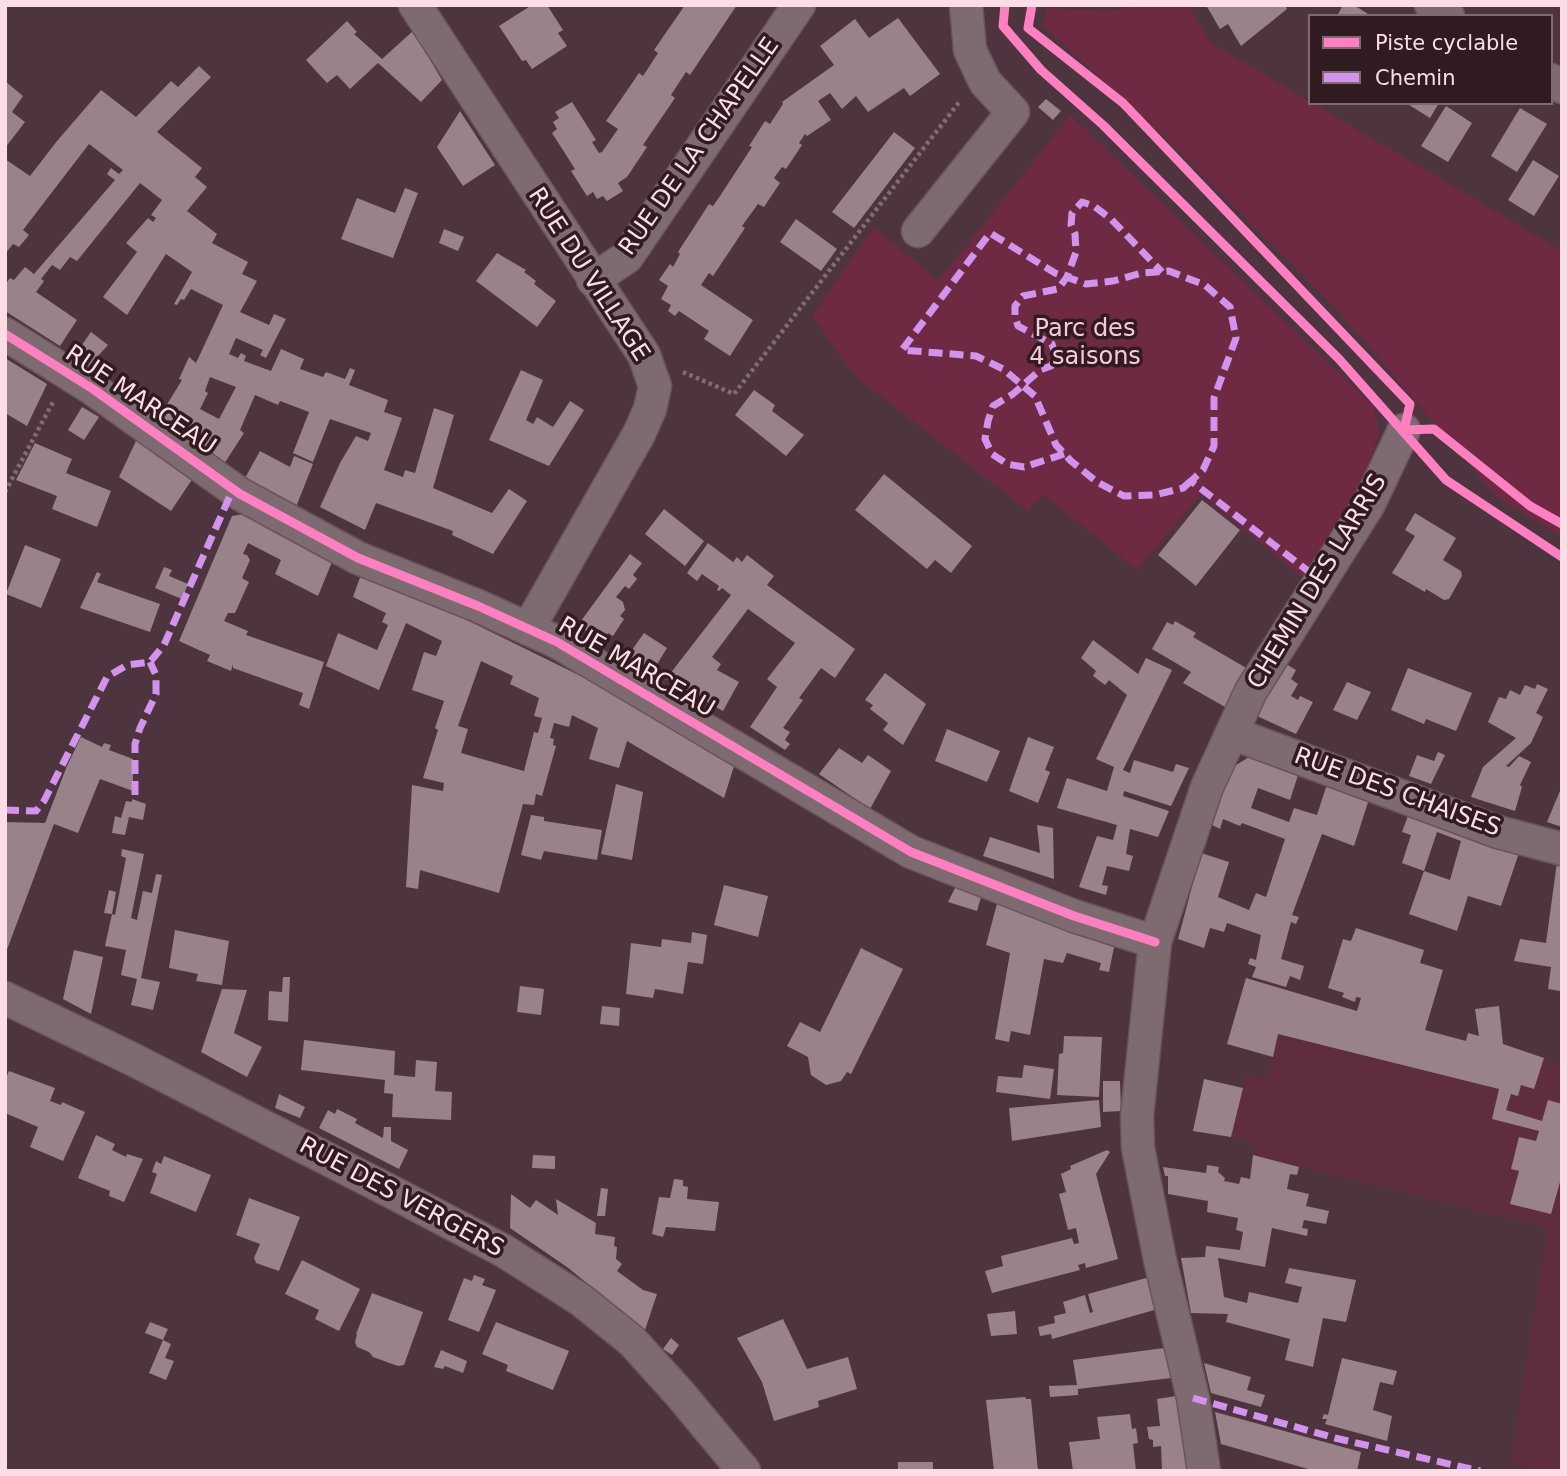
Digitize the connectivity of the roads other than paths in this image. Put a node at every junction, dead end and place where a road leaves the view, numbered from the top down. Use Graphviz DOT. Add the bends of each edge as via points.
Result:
graph roads {
  1 [pos="415,5"];
  2 [pos="799,5"];
  3 [pos="965,5"];
  4 [pos="918,231"];
  5 [pos="593,280"];
  6 [pos="5,334"];
  7 [pos="1404,430"];
  8 [pos="528,629"];
  9 [pos="1234,734"];
  10 [pos="1562,849"];
  11 [pos="1155,942"];
  12 [pos="5,998"];
  13 [pos="744,1471"];
  14 [pos="1204,1471"];
  1 -- 5 [label="street, RUE DU VILLAGE"];
  2 -- 5 [label="street, RUE DE LA CHAPELLE" via="627,257"];
  3 -- 4 [label="street" via="970,50 985,82 1013,112"];
  5 -- 8 [label="street, RUE DU VILLAGE" via="644,355 655,386 639,434"];
  6 -- 8 [label="street, RUE MARCEAU" via="240,494 358,558"];
  7 -- 9 [label="street, CHEMIN DES LARRIS" via="1369,504 1251,691"];
  8 -- 11 [label="street, RUE MARCEAU" via="911,852 1074,916"];
  9 -- 10 [label="street, RUE DES CHAISES" via="1498,832"];
  9 -- 11 [label="street, CHEMIN DES LARRIS" via="1207,787"];
  11 -- 14 [label="street, CHEMIN DES LARRIS" via="1137,1116 1138,1148 1193,1398"];
  12 -- 13 [label="street, RUE DES VERGERS" via="264,1125 504,1251 581,1300 632,1341"];
}
